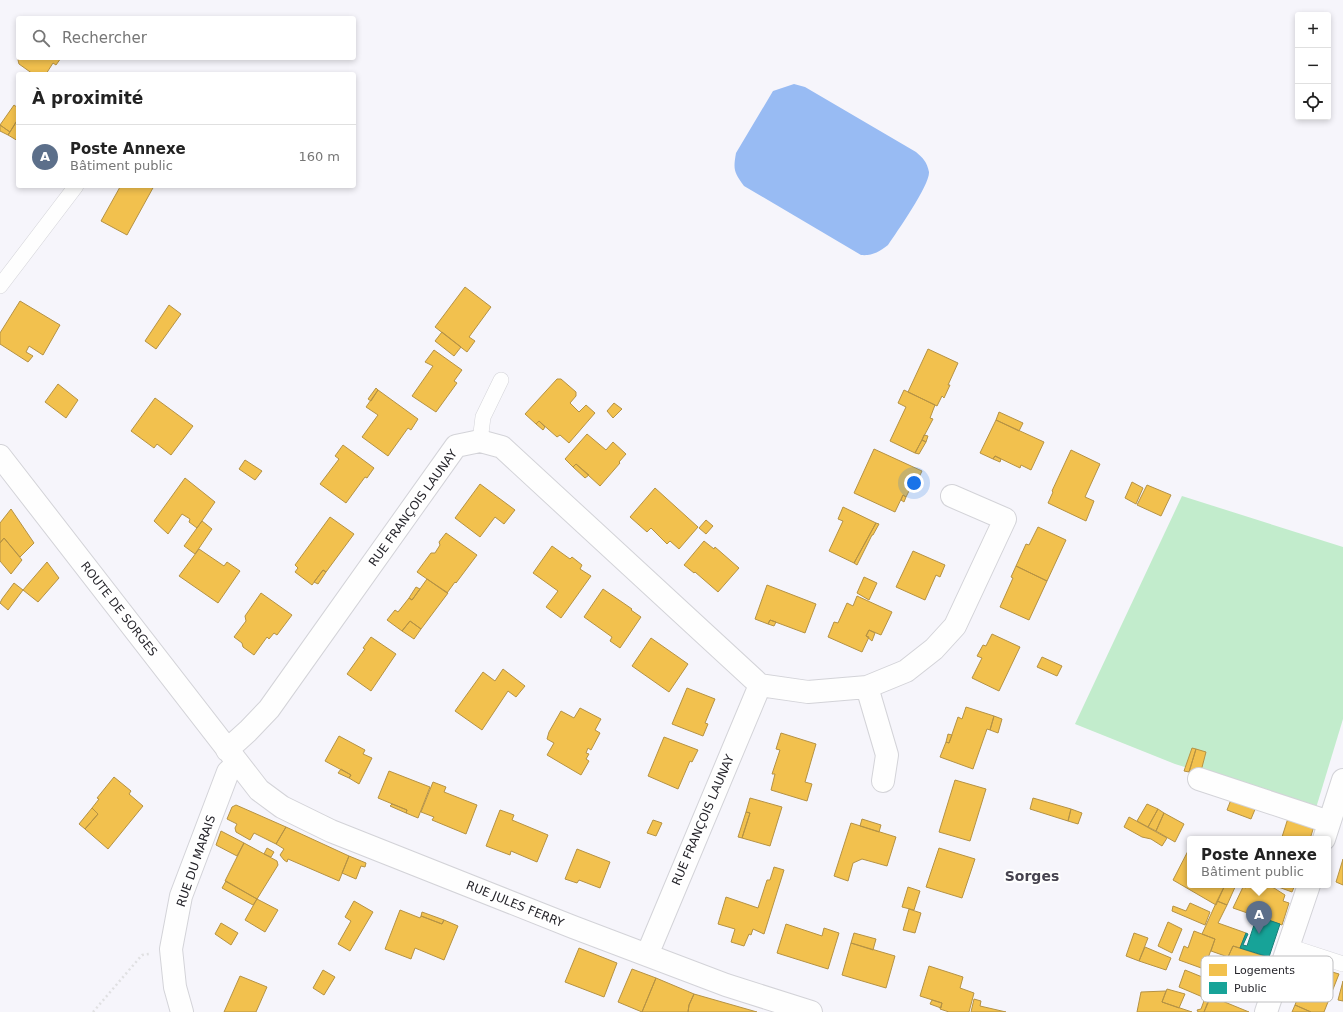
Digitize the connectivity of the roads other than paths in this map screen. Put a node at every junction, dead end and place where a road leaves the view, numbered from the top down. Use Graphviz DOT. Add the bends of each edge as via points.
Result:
graph roads {
  1 [pos="74,188"];
  2 [pos="0,286"];
  3 [pos="501,380"];
  4 [pos="480,441"];
  5 [pos="0,456"];
  6 [pos="952,496"];
  7 [pos="760,685"];
  8 [pos="867,687"];
  9 [pos="233,756"];
  10 [pos="1199,779"];
  11 [pos="1343,780"];
  12 [pos="883,781"];
  13 [pos="1327,831"];
  14 [pos="1308,888"];
  15 [pos="1288,946"];
  16 [pos="647,955"];
  17 [pos="1285,956"];
  18 [pos="1319,956"];
  19 [pos="1333,961"];
  20 [pos="1343,964"];
  21 [pos="1269,1002"];
  22 [pos="182,1012"];
  23 [pos="811,1012"];
  24 [pos="1266,1012"];
  1 -- 2 [label="lane"];
  3 -- 4 [label="lane" via="483,417"];
  4 -- 7 [label="street, RUE FRANÇOIS LAUNAY" via="502,446"];
  4 -- 9 [label="street, RUE FRANÇOIS LAUNAY" via="456,446"];
  5 -- 9 [label="street, ROUTE DE SORGES"];
  6 -- 8 [label="street" via="1005,519 955,626 934,649 906,671"];
  7 -- 8 [label="street" via="808,692"];
  7 -- 16 [label="street, RUE FRANÇOIS LAUNAY"];
  8 -- 12 [label="street" via="887,755"];
  9 -- 16 [label="street, RUE JULES FERRY" via="259,790 282,807 331,831"];
  9 -- 22 [label="street, RUE DU MARAIS" via="181,896 171,949 175,987"];
  10 -- 13 [label="street"];
  11 -- 13 [label="street"];
  14 -- 15 [label="street"];
  15 -- 17 [label="street"];
  15 -- 18 [label="lane"];
  16 -- 23 [label="street, RUE JULES FERRY" via="726,985"];
  19 -- 20 [label="lane"];
  21 -- 24 [label="street"];
}
